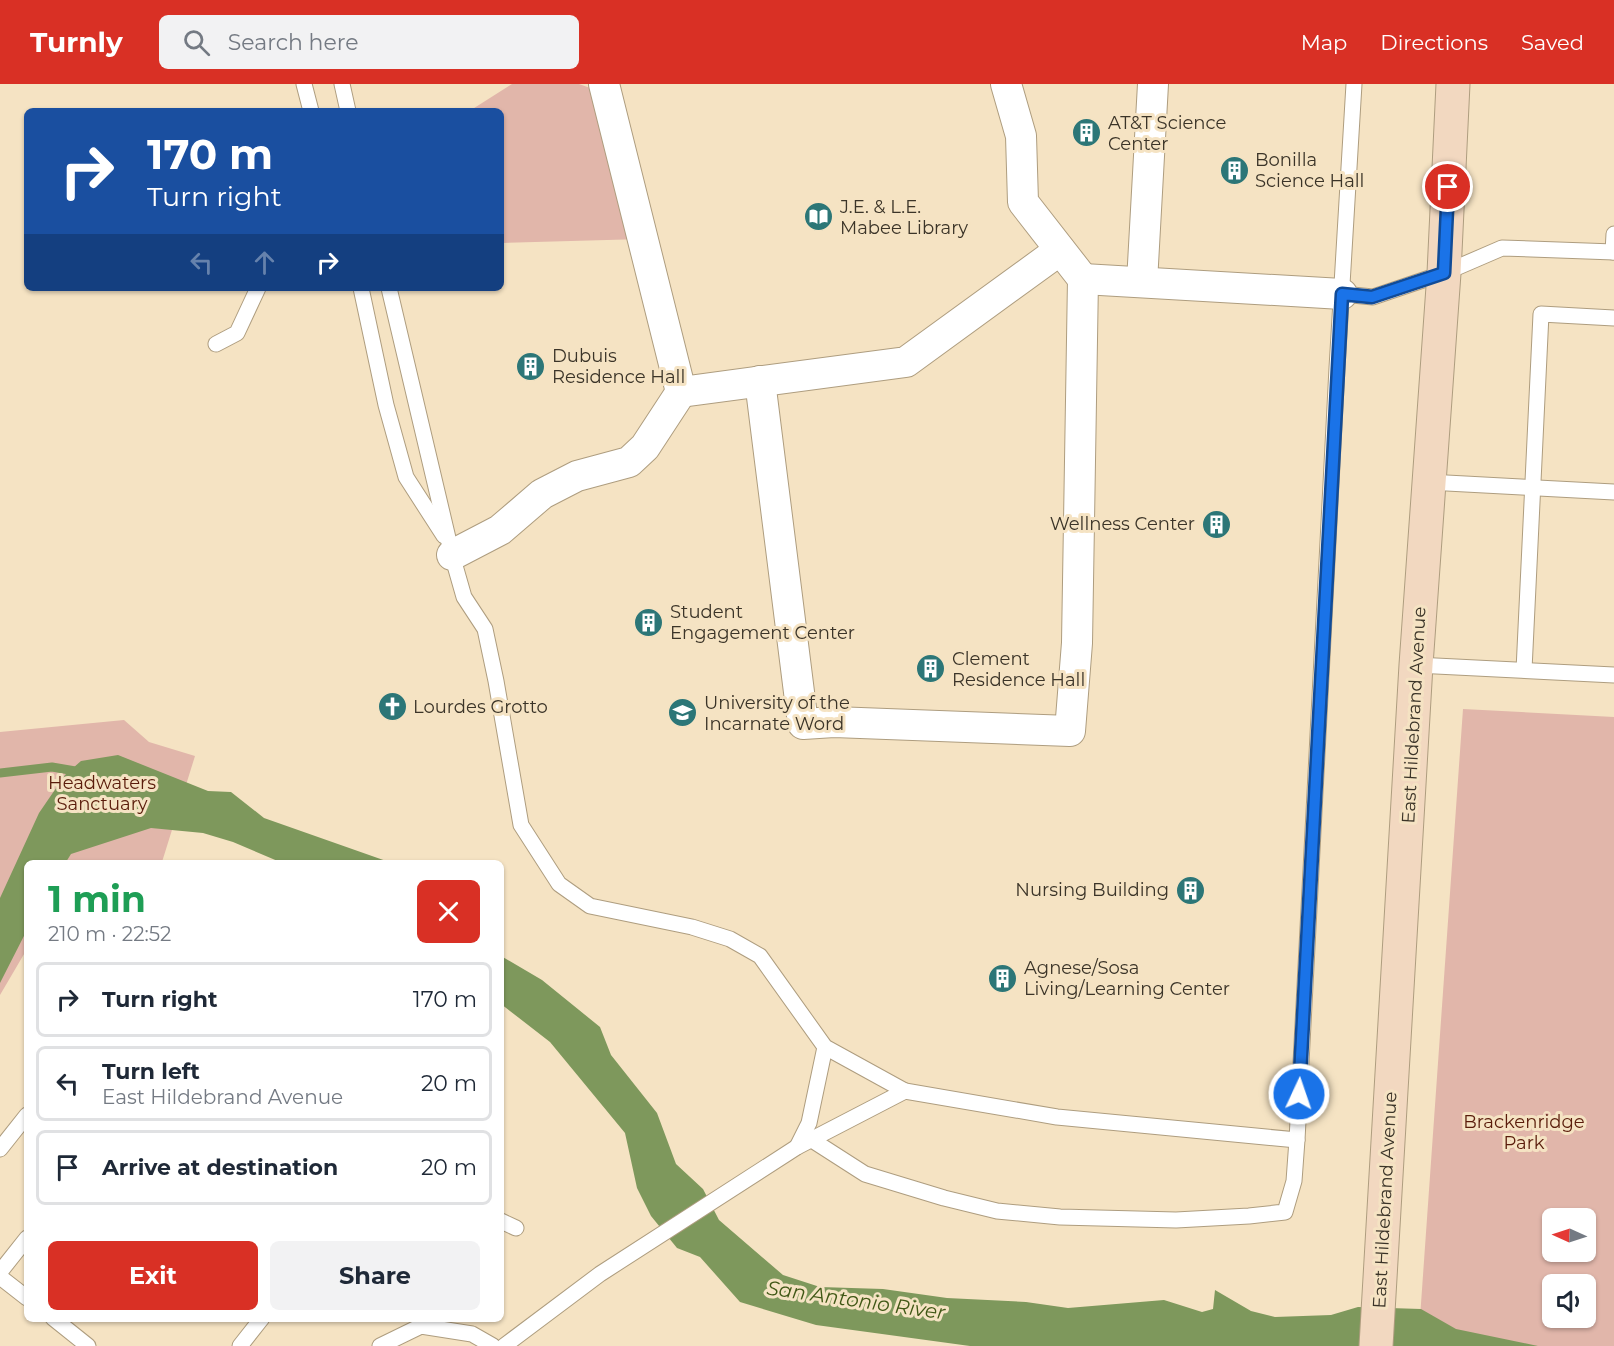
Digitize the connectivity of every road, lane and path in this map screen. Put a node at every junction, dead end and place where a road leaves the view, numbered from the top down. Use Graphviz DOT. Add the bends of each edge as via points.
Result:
graph roads {
  1 [pos="304,84"];
  2 [pos="342,84"];
  3 [pos="604,84"];
  4 [pos="1006,84"];
  5 [pos="1153,84"];
  6 [pos="1354,84"];
  7 [pos="1453,84"];
  8 [pos="310,108"];
  9 [pos="347,108"];
  10 [pos="1614,234"];
  11 [pos="1060,250"];
  12 [pos="1613,252"];
  13 [pos="1444,273"];
  14 [pos="1083,279"];
  15 [pos="1142,282"];
  16 [pos="257,291"];
  17 [pos="362,291"];
  18 [pos="390,291"];
  19 [pos="1342,294"];
  20 [pos="1614,318"];
  21 [pos="216,344"];
  22 [pos="760,381"];
  23 [pos="681,392"];
  24 [pos="1428,482"];
  25 [pos="1533,487"];
  26 [pos="1614,492"];
  27 [pos="451,550"];
  28 [pos="1416,665"];
  29 [pos="1524,670"];
  30 [pos="1614,675"];
  31 [pos="825,1047"];
  32 [pos="905,1090"];
  33 [pos="24,1119"];
  34 [pos="812,1140"];
  35 [pos="1297,1140"];
  36 [pos="797,1148"];
  37 [pos="0,1149"];
  38 [pos="504,1222"];
  39 [pos="516,1228"];
  40 [pos="24,1242"];
  41 [pos="0,1272"];
  42 [pos="0,1277"];
  43 [pos="24,1296"];
  44 [pos="58,1322"];
  45 [pos="259,1322"];
  46 [pos="88,1346"];
  47 [pos="240,1346"];
  48 [pos="380,1346"];
  49 [pos="494,1346"];
  50 [pos="504,1346"];
  51 [pos="1376,1346"];
  1 -- 8 [label="lane"];
  2 -- 9 [label="lane"];
  3 -- 23 [label="street"];
  4 -- 11 [label="street" via="1021,136 1023,202"];
  5 -- 15 [label="street"];
  6 -- 19 [label="lane"];
  7 -- 13 [label="main road, East Hildebrand Avenue"];
  10 -- 12 [label="lane"];
  11 -- 14 [label="street"];
  11 -- 22 [label="street" via="906,362"];
  12 -- 13 [label="lane" via="1502,248"];
  13 -- 19 [label="lane" via="1372,297"];
  13 -- 24 [label="main road, East Hildebrand Avenue"];
  14 -- 15 [label="street"];
  14 -- 22 [label="street" via="1077,643 1070,731 803,724"];
  15 -- 19 [label="street"];
  16 -- 21 [label="lane" via="237,333"];
  17 -- 27 [label="lane" via="406,477"];
  18 -- 27 [label="lane"];
  19 -- 35 [label="lane"];
  20 -- 25 [label="lane" via="1541,314"];
  22 -- 23 [label="street"];
  23 -- 27 [label="street" via="645,447 629,462 578,476 542,494 500,530"];
  24 -- 25 [label="lane"];
  24 -- 28 [label="main road, East Hildebrand Avenue"];
  25 -- 26 [label="lane"];
  25 -- 29 [label="lane"];
  27 -- 31 [label="lane" via="464,597 484,629 521,825 559,884 590,906 692,927 730,939 760,956"];
  28 -- 29 [label="lane"];
  28 -- 51 [label="main road, East Hildebrand Avenue"];
  29 -- 30 [label="lane"];
  31 -- 32 [label="lane"];
  31 -- 36 [label="lane" via="809,1123"];
  32 -- 34 [label="lane"];
  32 -- 35 [label="lane" via="1057,1117"];
  33 -- 37 [label="lane"];
  34 -- 35 [label="lane" via="865,1174 997,1211 1176,1220 1285,1212 1294,1180"];
  34 -- 36 [label="lane"];
  36 -- 50 [label="lane" via="600,1274"];
  38 -- 39 [label="lane"];
  40 -- 41 [label="lane"];
  42 -- 43 [label="lane"];
  44 -- 46 [label="lane"];
  45 -- 47 [label="lane"];
  48 -- 49 [label="lane" via="421,1326 472,1334"];
}
